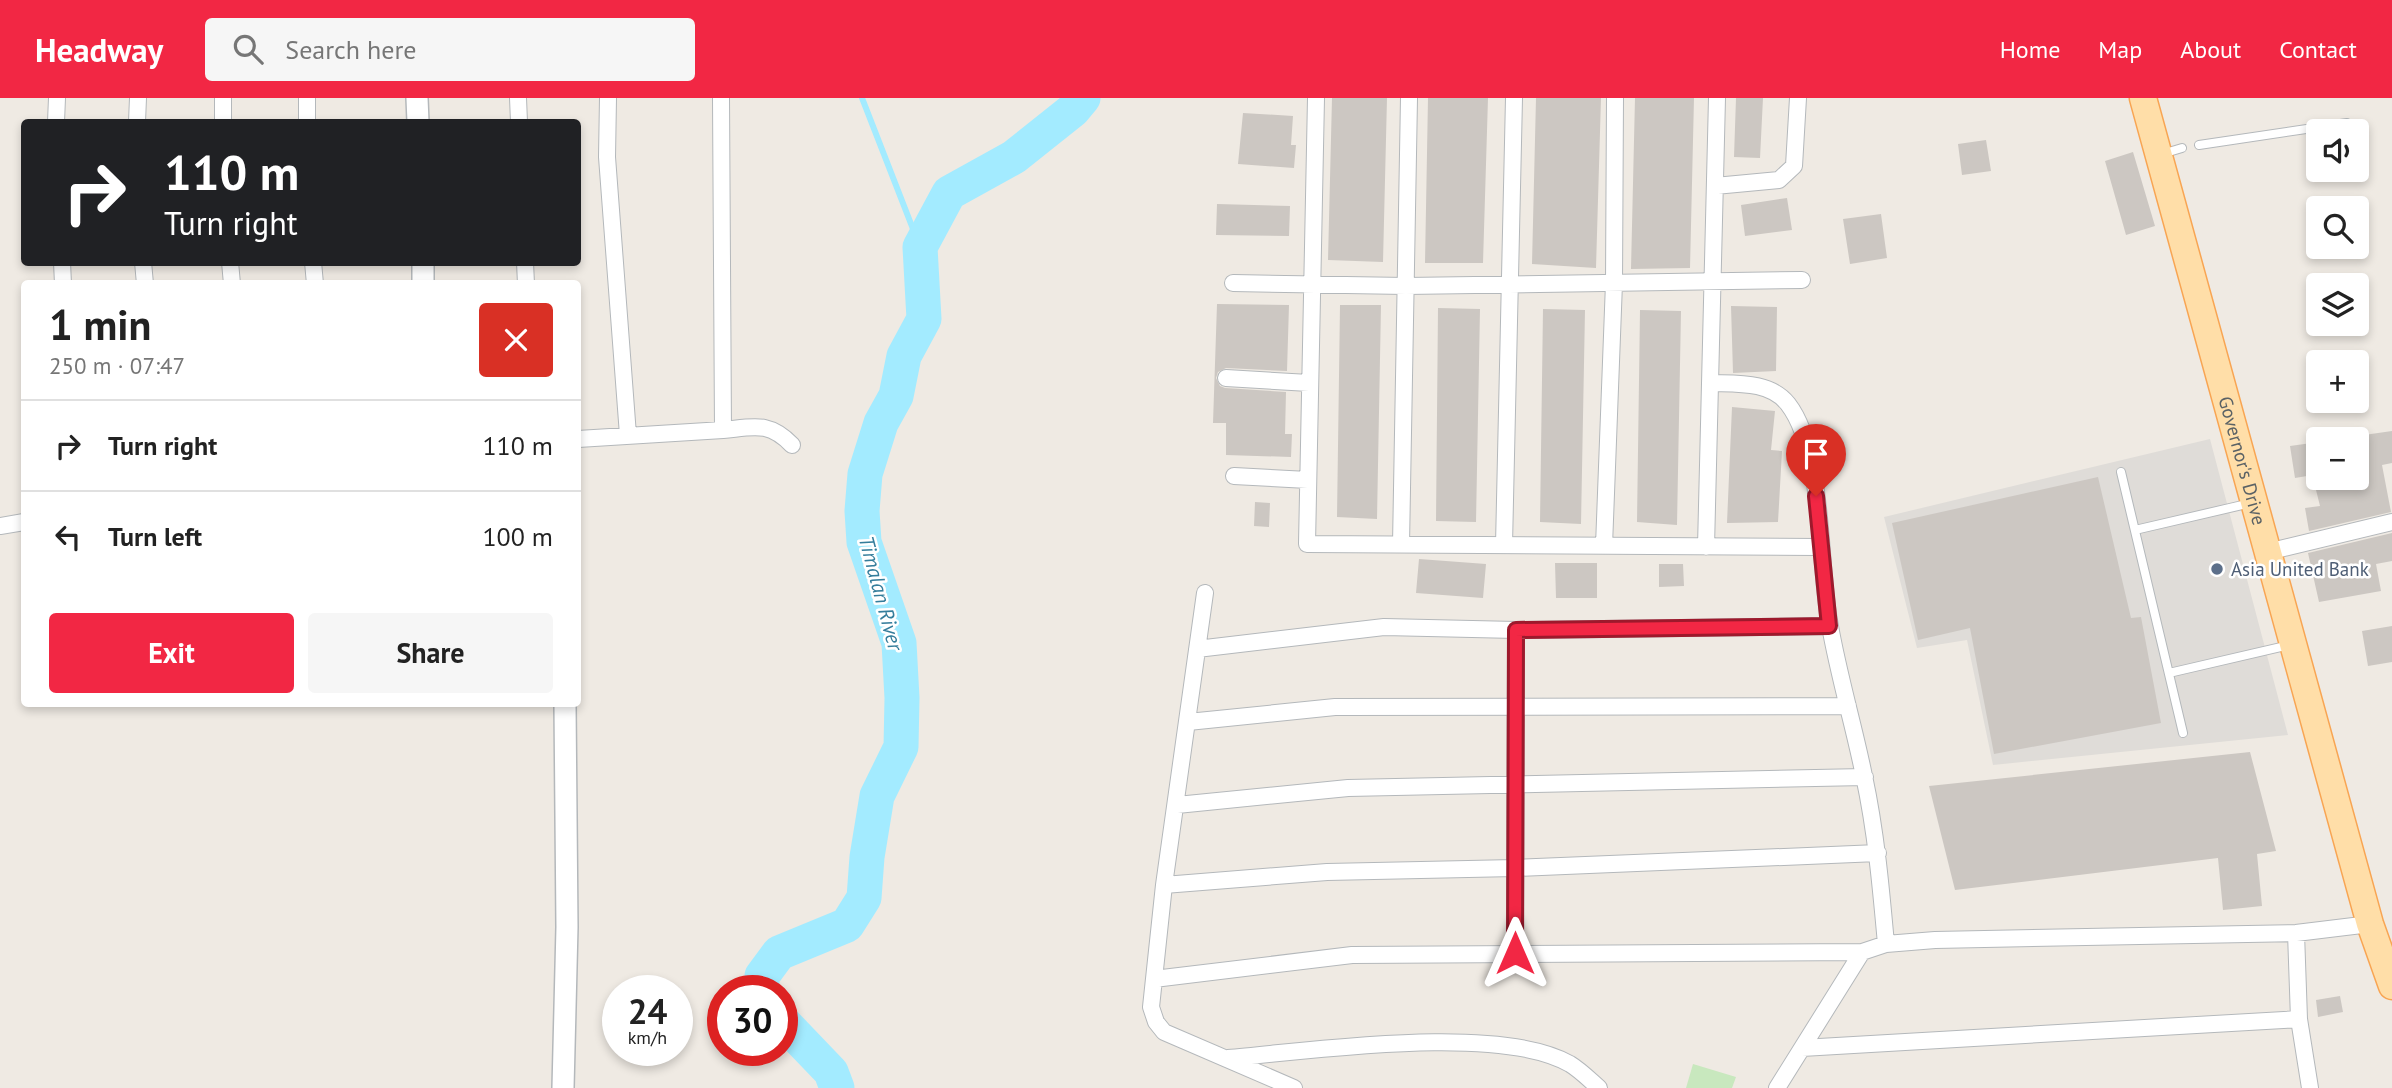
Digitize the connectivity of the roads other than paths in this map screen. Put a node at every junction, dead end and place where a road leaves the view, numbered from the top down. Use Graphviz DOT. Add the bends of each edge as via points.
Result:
graph roads {
  1 [pos="57,98"];
  2 [pos="138,98"];
  3 [pos="223,98"];
  4 [pos="307,98"];
  5 [pos="417,98"];
  6 [pos="518,98"];
  7 [pos="608,98"];
  8 [pos="720,98"];
  9 [pos="1316,98"];
  10 [pos="1409,98"];
  11 [pos="1514,98"];
  12 [pos="1615,98"];
  13 [pos="1717,98"];
  14 [pos="1798,98"];
  15 [pos="2143,98"];
  16 [pos="57,119"];
  17 [pos="137,119"];
  18 [pos="223,119"];
  19 [pos="307,119"];
  20 [pos="418,119"];
  21 [pos="519,119"];
  22 [pos="2306,129"];
  23 [pos="2199,145"];
  24 [pos="1715,186"];
  25 [pos="1802,280"];
  26 [pos="1713,281"];
  27 [pos="1233,283"];
  28 [pos="1614,283"];
  29 [pos="1510,284"];
  30 [pos="1311,285"];
  31 [pos="1406,286"];
  32 [pos="1226,378"];
  33 [pos="1309,383"];
  34 [pos="1710,383"];
  35 [pos="723,430"];
  36 [pos="628,435"];
  37 [pos="581,439"];
  38 [pos="792,445"];
  39 [pos="2121,472"];
  40 [pos="1234,476"];
  41 [pos="1308,480"];
  42 [pos="2253,503"];
  43 [pos="21,522"];
  44 [pos="2392,522"];
  45 [pos="0,526"];
  46 [pos="2135,530"];
  47 [pos="1401,545"];
  48 [pos="1504,545"];
  49 [pos="1604,546"];
  50 [pos="1706,547"];
  51 [pos="1819,547"];
  52 [pos="2267,552"];
  53 [pos="1205,593"];
  54 [pos="1829,626"];
  55 [pos="1516,630"];
  56 [pos="2292,644"];
  57 [pos="1197,649"];
  58 [pos="2168,673"];
  59 [pos="1848,706"];
  60 [pos="565,707"];
  61 [pos="1516,709"];
  62 [pos="1188,722"];
  63 [pos="2183,733"];
  64 [pos="1864,777"];
  65 [pos="1516,783"];
  66 [pos="1177,806"];
  67 [pos="1878,853"];
  68 [pos="1515,868"];
  69 [pos="1164,885"];
  70 [pos="2370,924"];
  71 [pos="2296,933"];
  72 [pos="1886,944"];
  73 [pos="1515,953"];
  74 [pos="1862,953"];
  75 [pos="1154,979"];
  76 [pos="2392,986"];
  77 [pos="2299,1019"];
  78 [pos="1802,1048"];
  79 [pos="1226,1058"];
  80 [pos="564,1088"];
  81 [pos="1294,1088"];
  82 [pos="1599,1088"];
  83 [pos="1777,1088"];
  84 [pos="2310,1088"];
  1 -- 16 [label="street"];
  2 -- 17 [label="street"];
  3 -- 18 [label="street"];
  4 -- 19 [label="street"];
  5 -- 20 [label="street"];
  6 -- 21 [label="street"];
  7 -- 36 [label="street" via="607,157"];
  8 -- 35 [label="street"];
  9 -- 30 [label="street"];
  10 -- 31 [label="street"];
  11 -- 29 [label="street"];
  12 -- 28 [label="street"];
  13 -- 24 [label="street"];
  14 -- 24 [label="street" via="1794,166 1779,180"];
  15 -- 42 [label="main road, Governor's Drive" via="2171,152"];
  22 -- 23 [label="lane"];
  24 -- 26 [label="street"];
  25 -- 26 [label="street"];
  26 -- 28 [label="street"];
  26 -- 34 [label="street"];
  27 -- 30 [label="street"];
  28 -- 29 [label="street"];
  28 -- 49 [label="street"];
  29 -- 31 [label="street"];
  29 -- 48 [label="street"];
  30 -- 31 [label="street"];
  30 -- 33 [label="street"];
  31 -- 47 [label="street"];
  32 -- 33 [label="street"];
  33 -- 41 [label="street"];
  34 -- 50 [label="street"];
  34 -- 51 [label="street" via="1776,391 1789,405 1804,431 1816,496"];
  35 -- 36 [label="street"];
  35 -- 38 [label="street" via="759,426 775,430"];
  36 -- 37 [label="street"];
  39 -- 46 [label="lane"];
  40 -- 41 [label="street"];
  41 -- 47 [label="street" via="1307,544"];
  42 -- 46 [label="lane"];
  42 -- 52 [label="main road, Governor's Drive"];
  43 -- 45 [label="street"];
  44 -- 52 [label="street"];
  46 -- 58 [label="lane"];
  47 -- 48 [label="street"];
  48 -- 49 [label="street"];
  49 -- 50 [label="street"];
  50 -- 51 [label="street"];
  51 -- 54 [label="street"];
  52 -- 56 [label="main road, Governor's Drive"];
  53 -- 57 [label="street"];
  54 -- 55 [label="street"];
  54 -- 59 [label="street"];
  55 -- 57 [label="street" via="1384,627"];
  55 -- 61 [label="street"];
  56 -- 58 [label="lane"];
  56 -- 70 [label="main road, Governor's Drive"];
  57 -- 62 [label="street"];
  58 -- 63 [label="lane"];
  59 -- 61 [label="street"];
  59 -- 64 [label="street"];
  60 -- 80 [label="street"];
  61 -- 62 [label="street" via="1335,707"];
  61 -- 65 [label="street"];
  62 -- 66 [label="street"];
  64 -- 65 [label="street"];
  64 -- 67 [label="street"];
  65 -- 66 [label="street" via="1348,788"];
  65 -- 68 [label="street"];
  66 -- 69 [label="street"];
  67 -- 68 [label="street"];
  67 -- 72 [label="street"];
  68 -- 69 [label="street" via="1326,872"];
  68 -- 73 [label="street"];
  69 -- 75 [label="street"];
  70 -- 71 [label="street"];
  70 -- 76 [label="main road, Governor's Drive"];
  71 -- 72 [label="street"];
  71 -- 77 [label="street"];
  72 -- 74 [label="street"];
  73 -- 74 [label="street"];
  73 -- 75 [label="street" via="1352,955"];
  74 -- 78 [label="street"];
  75 -- 79 [label="street" via="1151,1007 1164,1032"];
  77 -- 78 [label="street"];
  77 -- 84 [label="street"];
  78 -- 83 [label="street"];
  79 -- 81 [label="street"];
  79 -- 82 [label="street" via="1432,1041 1537,1052 1570,1064"];
}
